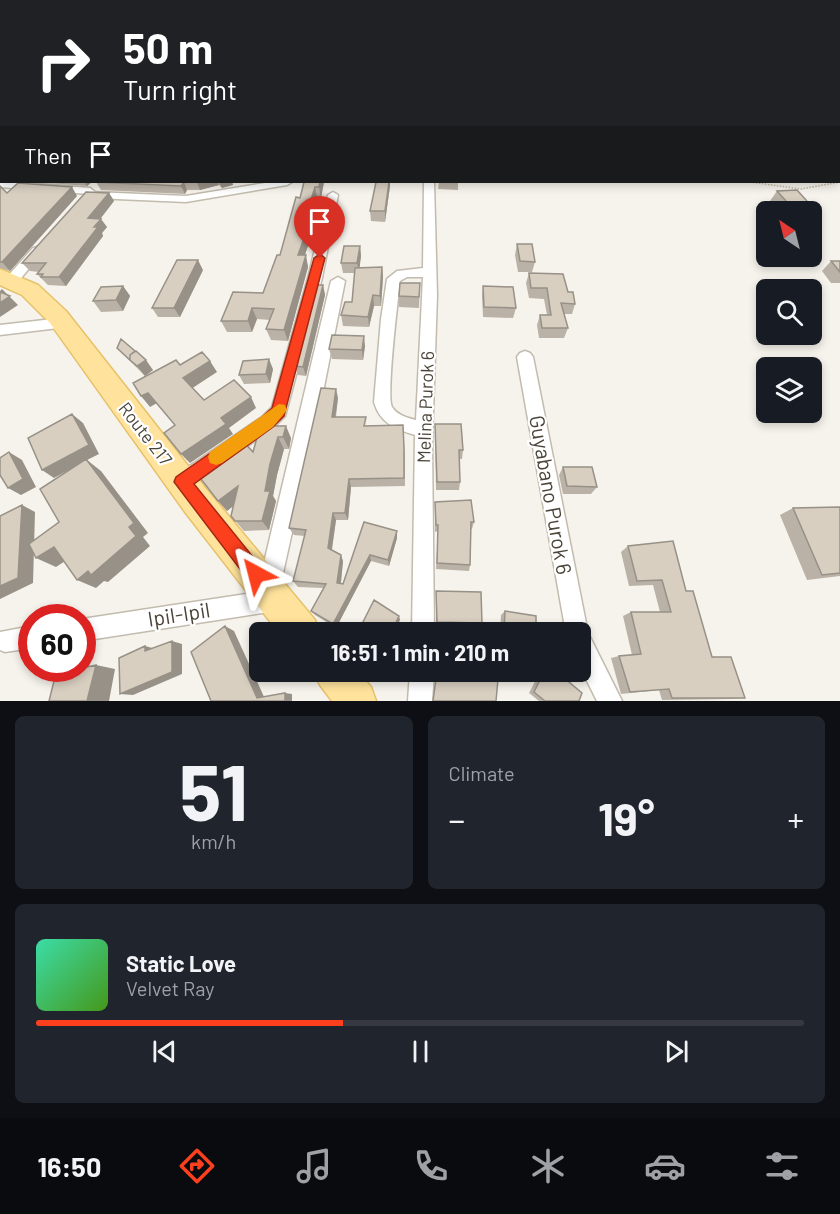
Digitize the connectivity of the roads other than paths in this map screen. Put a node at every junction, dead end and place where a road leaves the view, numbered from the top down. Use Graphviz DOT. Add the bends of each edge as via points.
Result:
graph roads {
  1 [pos="98,183"];
  2 [pos="281,183"];
  3 [pos="429,183"];
  4 [pos="0,184"];
  5 [pos="333,195"];
  6 [pos="85,196"];
  7 [pos="45,241"];
  8 [pos="430,273"];
  9 [pos="6,278"];
  10 [pos="338,281"];
  11 [pos="62,323"];
  12 [pos="0,330"];
  13 [pos="525,357"];
  14 [pos="424,430"];
  15 [pos="182,482"];
  16 [pos="272,596"];
  17 [pos="293,622"];
  18 [pos="423,622"];
  19 [pos="575,622"];
  20 [pos="96,627"];
  21 [pos="18,639"];
  22 [pos="5,641"];
  23 [pos="591,663"];
  24 [pos="341,682"];
  25 [pos="421,682"];
  26 [pos="357,701"];
  27 [pos="420,701"];
  28 [pos="610,701"];
  1 -- 6 [label="street"];
  2 -- 6 [label="street" via="186,199"];
  3 -- 8 [label="street, Melina Purok 6"];
  4 -- 6 [label="street"];
  5 -- 15 [label="street" via="279,411"];
  7 -- 9 [label="street"];
  8 -- 14 [label="street, Melina Purok 6"];
  8 -- 14 [label="street" via="414,271 394,279 382,402 392,420"];
  9 -- 11 [label="main road, Route 217" via="42,299"];
  10 -- 16 [label="street" via="326,351 292,483"];
  11 -- 12 [label="street"];
  11 -- 15 [label="main road, Route 217"];
  13 -- 19 [label="street, Guyabano Purok 6"];
  14 -- 18 [label="street, Melina Purok 6"];
  15 -- 16 [label="main road, Route 217"];
  16 -- 17 [label="main road, Route 217"];
  16 -- 20 [label="street, Ipil-Ipil"];
  21 -- 22 [label="street"];
  23 -- 28 [label="street"];
  24 -- 26 [label="main road"];
  25 -- 27 [label="street"];
}
